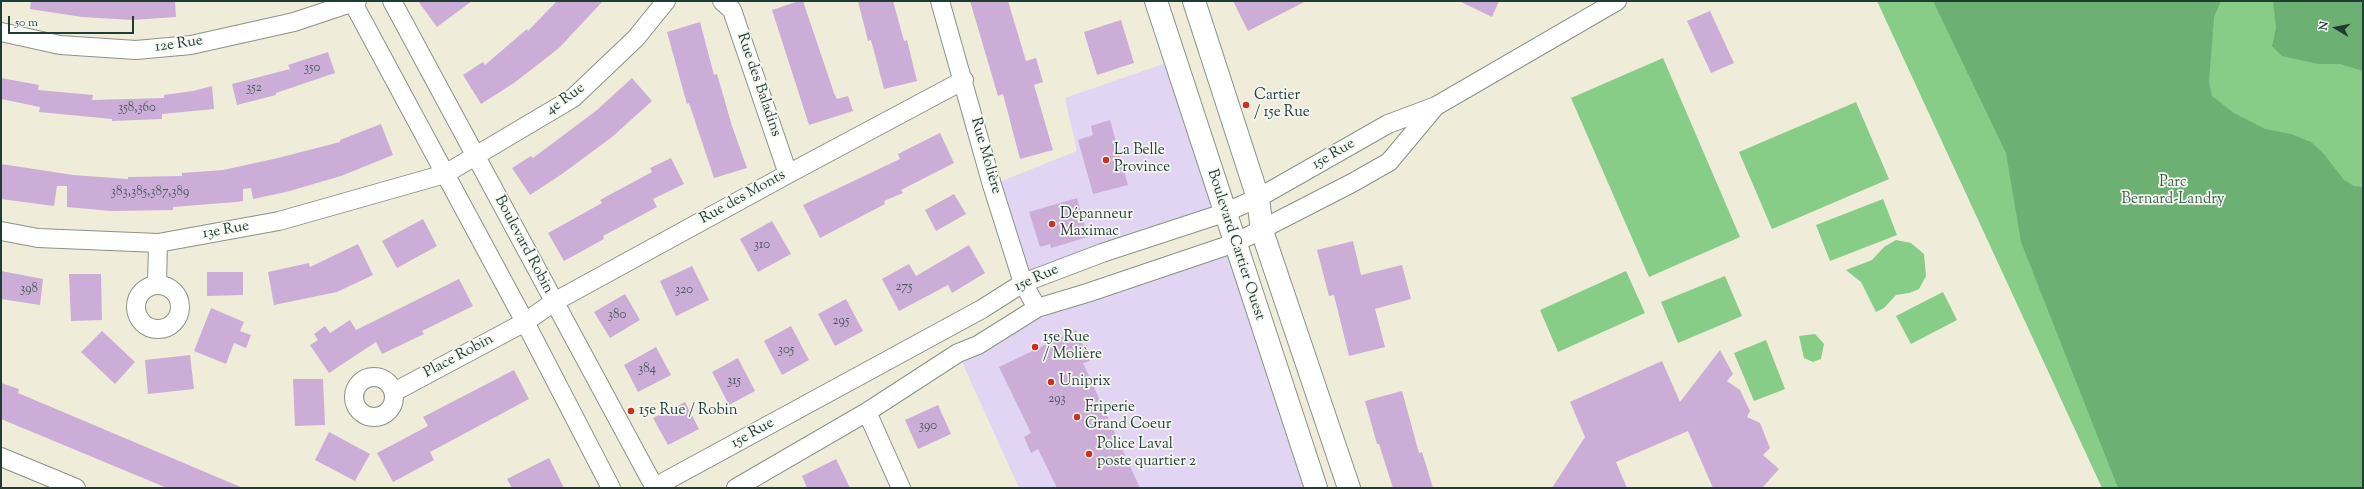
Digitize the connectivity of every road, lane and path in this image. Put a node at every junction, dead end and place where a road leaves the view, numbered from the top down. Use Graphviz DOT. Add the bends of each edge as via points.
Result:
graph roads {
  1 [pos="392,1"];
  2 [pos="666,1"];
  3 [pos="722,1"];
  4 [pos="940,1"];
  5 [pos="1156,1"];
  6 [pos="1194,1"];
  7 [pos="1617,1"];
  8 [pos="354,2"];
  9 [pos="1,32"];
  10 [pos="964,80"];
  11 [pos="1436,106"];
  12 [pos="475,157"];
  13 [pos="445,174"];
  14 [pos="788,174"];
  15 [pos="1258,198"];
  16 [pos="1224,213"];
  17 [pos="1,230"];
  18 [pos="1262,231"];
  19 [pos="158,243"];
  20 [pos="1235,243"];
  21 [pos="1023,283"];
  22 [pos="157,285"];
  23 [pos="554,302"];
  24 [pos="1037,308"];
  25 [pos="525,322"];
  26 [pos="394,392"];
  27 [pos="867,412"];
  28 [pos="1,457"];
  29 [pos="76,488"];
  30 [pos="611,488"];
  31 [pos="654,488"];
  32 [pos="736,488"];
  33 [pos="901,488"];
  34 [pos="1316,488"];
  35 [pos="1349,488"];
  1 -- 12 [label="street, Boulevard Robin"];
  2 -- 12 [label="street, 4e Rue" via="636,38 573,98"];
  3 -- 14 [label="street, Rue des Baladins" via="732,10"];
  4 -- 10 [label="street, Rue Molière"];
  5 -- 16 [label="street, Boulevard Cartier Ouest"];
  6 -- 15 [label="street, Boulevard Cartier Ouest"];
  7 -- 11 [label="street, 15e Rue"];
  8 -- 9 [label="street, 12e Rue" via="294,22 191,45 136,50 60,45"];
  8 -- 13 [label="street"];
  10 -- 14 [label="street, Rue des Monts"];
  10 -- 21 [label="street, Rue Molière" via="992,185"];
  11 -- 15 [label="street, 15e Rue" via="1388,124"];
  11 -- 18 [label="street, 15e Rue" via="1389,162"];
  12 -- 13 [label="street, 4e Rue"];
  12 -- 23 [label="street, Boulevard Robin"];
  13 -- 19 [label="street, 13e Rue" via="279,221"];
  13 -- 25 [label="street"];
  14 -- 23 [label="street, Rue des Monts"];
  15 -- 16 [label="street, 15e Rue"];
  15 -- 18 [label="street, Boulevard Cartier Ouest"];
  16 -- 20 [label="street, Boulevard Cartier Ouest"];
  16 -- 21 [label="street, 15e Rue" via="1102,253"];
  17 -- 19 [label="street, 13e Rue" via="38,238"];
  18 -- 20 [label="street, 15e Rue"];
  18 -- 35 [label="street, Boulevard Cartier Ouest"];
  19 -- 22 [label="street"];
  20 -- 24 [label="street, 15e Rue"];
  20 -- 34 [label="street, Boulevard Cartier Ouest"];
  21 -- 24 [label="street, Rue Molière"];
  21 -- 31 [label="street, 15e Rue" via="982,309"];
  23 -- 25 [label="street, Rue des Monts"];
  23 -- 31 [label="street, Boulevard Robin"];
  24 -- 27 [label="street, 15e Rue" via="978,345 958,353"];
  25 -- 26 [label="street, Place Robin"];
  25 -- 30 [label="street"];
  27 -- 32 [label="street, 15e Rue"];
  27 -- 33 [label="street"];
  28 -- 29 [label="street"];
}
